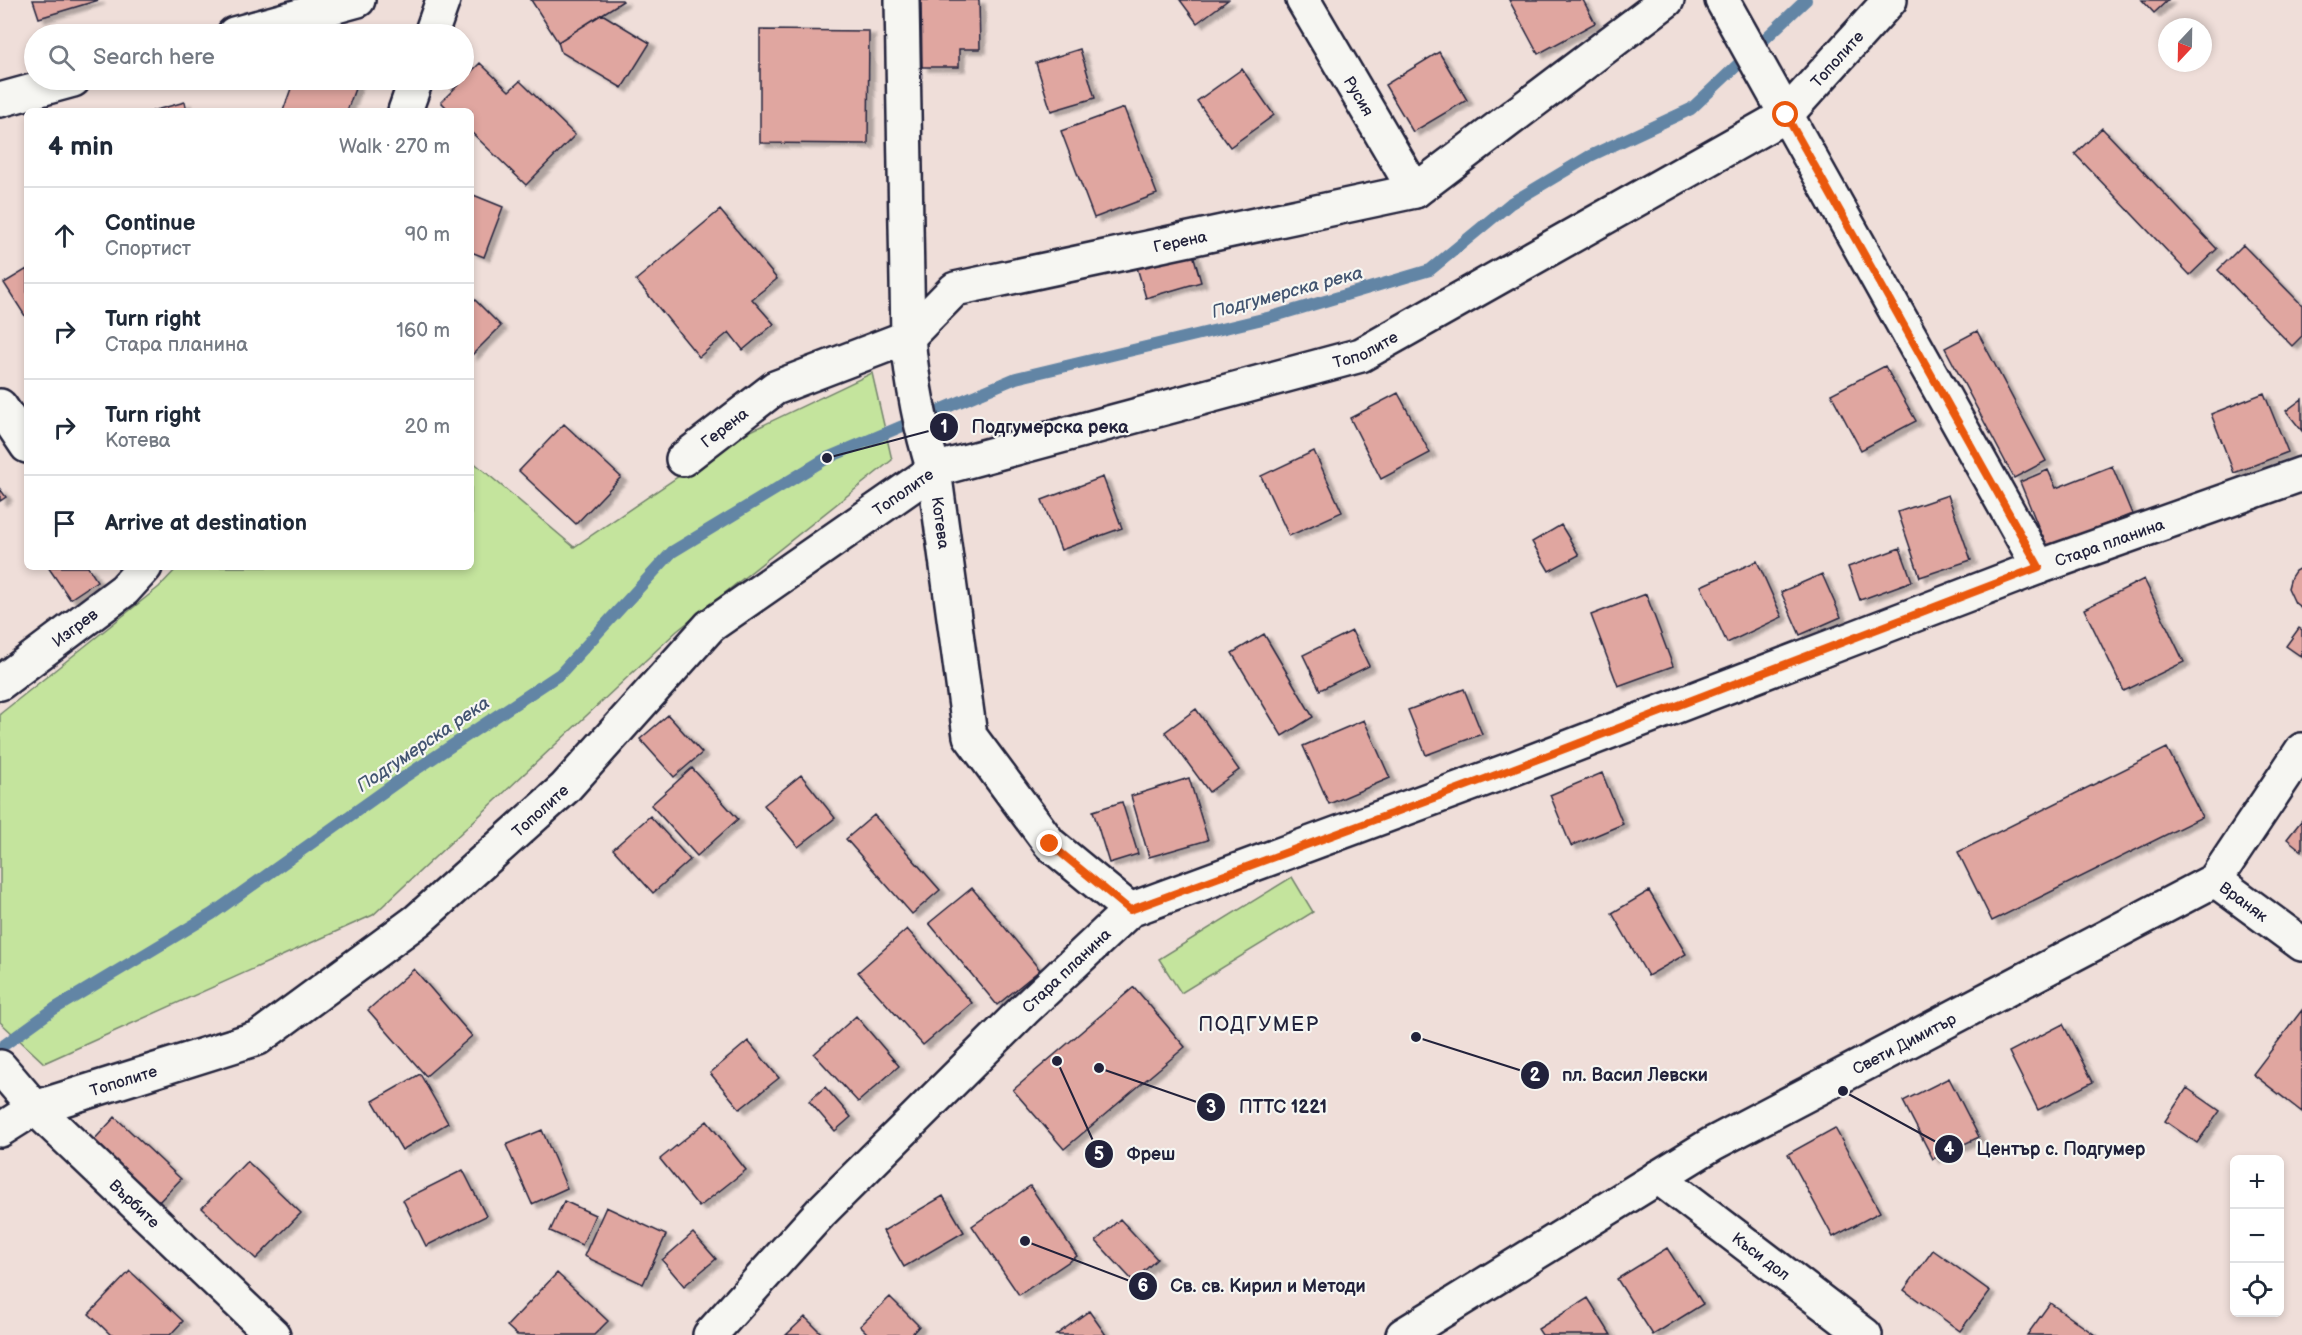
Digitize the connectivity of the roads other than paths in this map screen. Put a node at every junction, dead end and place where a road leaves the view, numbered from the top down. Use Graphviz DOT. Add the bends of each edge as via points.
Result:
graph roads {
  1 [pos="358,0"];
  2 [pos="443,0"];
  3 [pos="902,0"];
  4 [pos="1303,0"];
  5 [pos="1667,0"];
  6 [pos="1722,0"];
  7 [pos="1890,0"];
  8 [pos="270,24"];
  9 [pos="435,24"];
  10 [pos="36,90"];
  11 [pos="412,90"];
  12 [pos="0,100"];
  13 [pos="406,108"];
  14 [pos="1786,115"];
  15 [pos="1415,191"];
  16 [pos="908,337"];
  17 [pos="0,406"];
  18 [pos="24,442"];
  19 [pos="683,459"];
  20 [pos="934,470"];
  21 [pos="2302,474"];
  22 [pos="2039,567"];
  23 [pos="126,575"];
  24 [pos="0,683"];
  25 [pos="2302,750"];
  26 [pos="2215,880"];
  27 [pos="1130,910"];
  28 [pos="2302,944"];
  29 [pos="3,1071"];
  30 [pos="35,1108"];
  31 [pos="0,1130"];
  32 [pos="1658,1177"];
  33 [pos="273,1335"];
  34 [pos="710,1335"];
  35 [pos="1403,1335"];
  36 [pos="1865,1335"];
  1 -- 8 [label="street"];
  2 -- 9 [label="street"];
  3 -- 16 [label="street, Котева"];
  4 -- 15 [label="street, Русия"];
  5 -- 15 [label="street, Герена"];
  6 -- 14 [label="street"];
  7 -- 14 [label="street, Тополите"];
  10 -- 12 [label="street"];
  11 -- 13 [label="street"];
  14 -- 20 [label="street, Тополите" via="1361,355"];
  14 -- 22 [label="street"];
  15 -- 16 [label="street, Герена" via="955,289"];
  16 -- 19 [label="street, Герена" via="775,388"];
  16 -- 20 [label="street, Котева" via="923,435"];
  17 -- 18 [label="street"];
  20 -- 27 [label="street, Котева" via="970,736 1050,844"];
  20 -- 30 [label="street, Тополите" via="710,626 565,788 418,920 258,1038"];
  21 -- 22 [label="street, Стара планина"];
  22 -- 27 [label="street, Стара планина"];
  23 -- 24 [label="street, Изгрев"];
  25 -- 26 [label="street, Свети Димитър"];
  26 -- 28 [label="street, Враняк"];
  26 -- 32 [label="street, Свети Димитър" via="1712,1144"];
  27 -- 34 [label="street, Стара планина" via="821,1212"];
  29 -- 30 [label="street, Върбите"];
  30 -- 31 [label="street, Тополите"];
  30 -- 33 [label="street, Върбите"];
  32 -- 35 [label="street, Свети Димитър"];
  32 -- 36 [label="street, Къси дол"];
}
